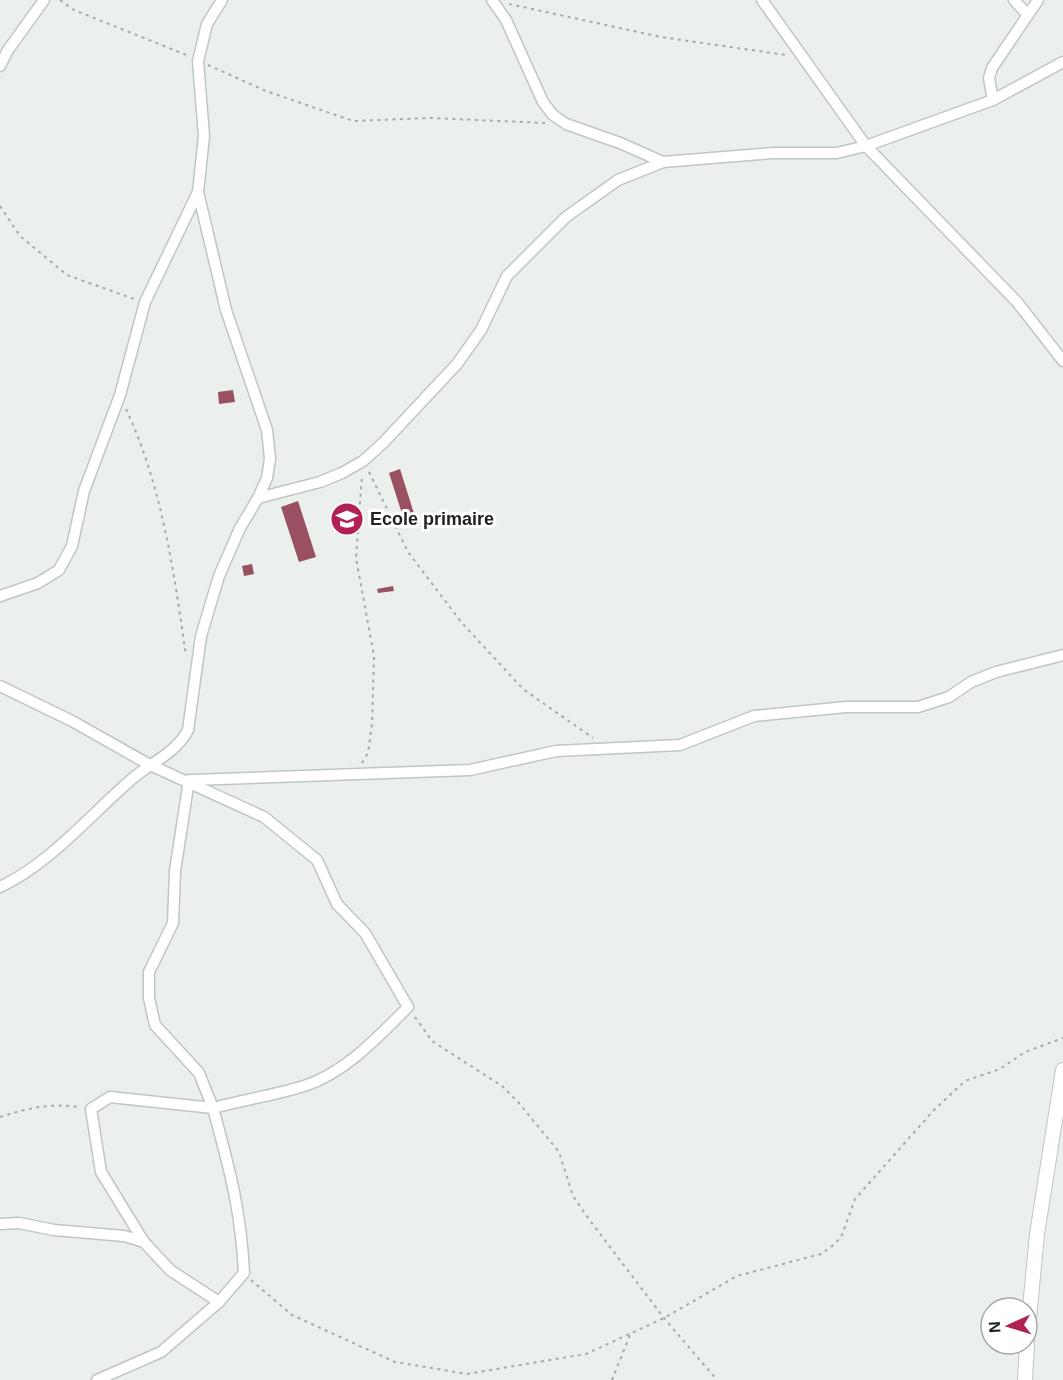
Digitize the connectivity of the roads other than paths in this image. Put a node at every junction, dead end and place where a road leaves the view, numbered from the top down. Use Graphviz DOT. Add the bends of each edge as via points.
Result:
graph roads {
  1 [pos="44,0"];
  2 [pos="222,0"];
  3 [pos="762,0"];
  4 [pos="1014,0"];
  5 [pos="1038,0"];
  6 [pos="493,1"];
  7 [pos="1027,14"];
  8 [pos="1063,62"];
  9 [pos="0,66"];
  10 [pos="993,100"];
  11 [pos="866,146"];
  12 [pos="663,162"];
  13 [pos="198,192"];
  14 [pos="1063,361"];
  15 [pos="258,498"];
  16 [pos="0,596"];
  17 [pos="1063,655"];
  18 [pos="0,686"];
  19 [pos="150,765"];
  20 [pos="189,780"];
  21 [pos="0,887"];
  22 [pos="1063,1070"];
  23 [pos="213,1108"];
  24 [pos="0,1224"];
  25 [pos="144,1242"];
  26 [pos="1031,1296"];
  27 [pos="219,1302"];
  28 [pos="1026,1356"];
  29 [pos="98,1380"];
  30 [pos="1025,1380"];
  1 -- 9 [label="street"];
  2 -- 13 [label="street" via="207,24 198,61 204,136"];
  3 -- 11 [label="street"];
  4 -- 7 [label="street"];
  5 -- 7 [label="street"];
  6 -- 12 [label="street" via="553,115 566,124"];
  7 -- 10 [label="street" via="992,68 989,78"];
  8 -- 10 [label="street"];
  10 -- 11 [label="street"];
  11 -- 12 [label="street" via="837,153 773,153"];
  11 -- 14 [label="street" via="1017,302"];
  12 -- 15 [label="street" via="618,180 540,240 507,276 481,330 457,363 384,443 363,460 320,482"];
  13 -- 15 [label="street" via="226,310 267,430 270,459"];
  13 -- 16 [label="street" via="145,302 120,395 96,453 65,562 38,583"];
  15 -- 19 [label="street" via="240,528 216,586 201,636 188,730 182,741"];
  17 -- 20 [label="street" via="996,672 971,682 949,698 918,707 846,707 754,717 680,745 556,751 470,770"];
  18 -- 19 [label="street"];
  19 -- 20 [label="street"];
  19 -- 21 [label="street" via="57,848"];
  20 -- 23 [label="street" via="173,923 149,972 149,998 155,1025 199,1073"];
  20 -- 23 [label="street" via="264,817 317,860 337,904 364,933 408,1007 373,1042 325,1076 305,1086"];
  22 -- 26 [label="street"];
  23 -- 25 [label="street" via="110,1097 91,1109 100,1172"];
  23 -- 27 [label="street" via="232,1172 242,1225 244,1273"];
  24 -- 25 [label="street" via="124,1236"];
  25 -- 27 [label="street" via="170,1270"];
  27 -- 29 [label="street" via="161,1352"];
  28 -- 30 [label="street"];
}
